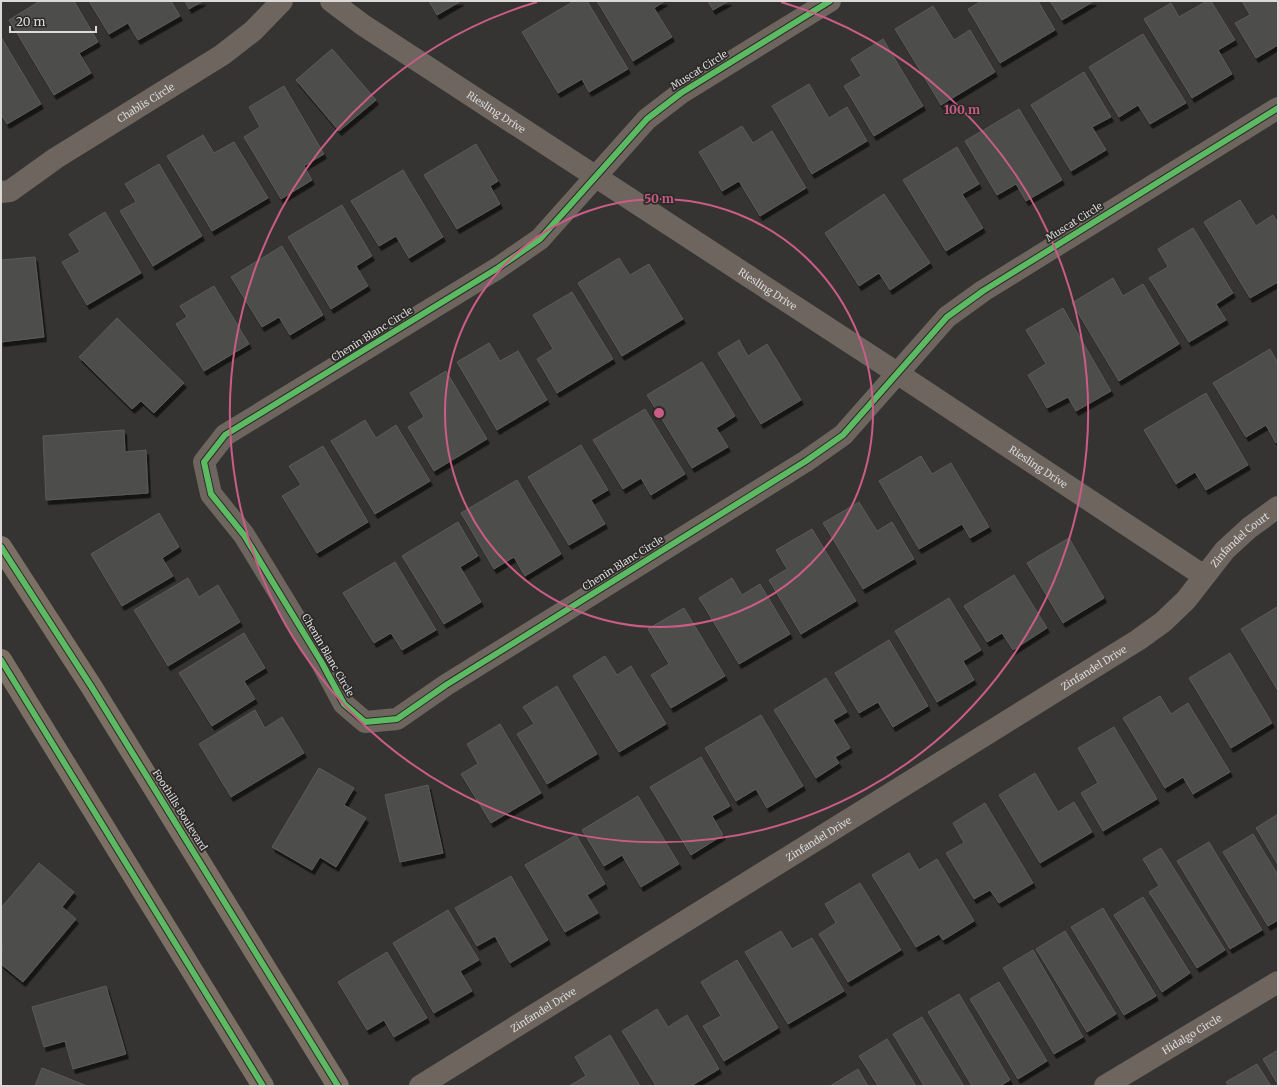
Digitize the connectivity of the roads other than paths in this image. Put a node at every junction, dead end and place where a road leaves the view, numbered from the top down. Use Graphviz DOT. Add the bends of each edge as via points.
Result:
graph roads {
  1 [pos="282,1"];
  2 [pos="331,1"];
  3 [pos="830,1"];
  4 [pos="1278,108"];
  5 [pos="596,176"];
  6 [pos="1,192"];
  7 [pos="897,374"];
  8 [pos="1278,507"];
  9 [pos="1,547"];
  10 [pos="1204,576"];
  11 [pos="1,660"];
  12 [pos="1278,982"];
  13 [pos="263,1086"];
  14 [pos="338,1086"];
  15 [pos="420,1086"];
  16 [pos="1105,1086"];
  1 -- 6 [label="street, Chablis Circle" via="253,31 222,55 56,158 10,191"];
  2 -- 5 [label="street, Riesling Drive" via="363,25"];
  3 -- 5 [label="street, Muscat Circle" via="681,93 647,119"];
  4 -- 7 [label="street, Muscat Circle" via="983,291 947,317"];
  5 -- 7 [label="street, Riesling Drive"];
  5 -- 7 [label="street, Chenin Blanc Circle" via="540,239 498,268 224,435 204,462 211,494 244,535 344,704 365,722 397,719 446,685 806,461 843,435"];
  7 -- 10 [label="street, Riesling Drive"];
  8 -- 10 [label="street, Zinfandel Court" via="1224,550"];
  9 -- 14 [label="main road, Foothills Boulevard" via="79,666"];
  10 -- 15 [label="street, Zinfandel Drive" via="1181,605 1138,640"];
  11 -- 13 [label="main road"];
  12 -- 16 [label="street, Hidalgo Circle"];
}
